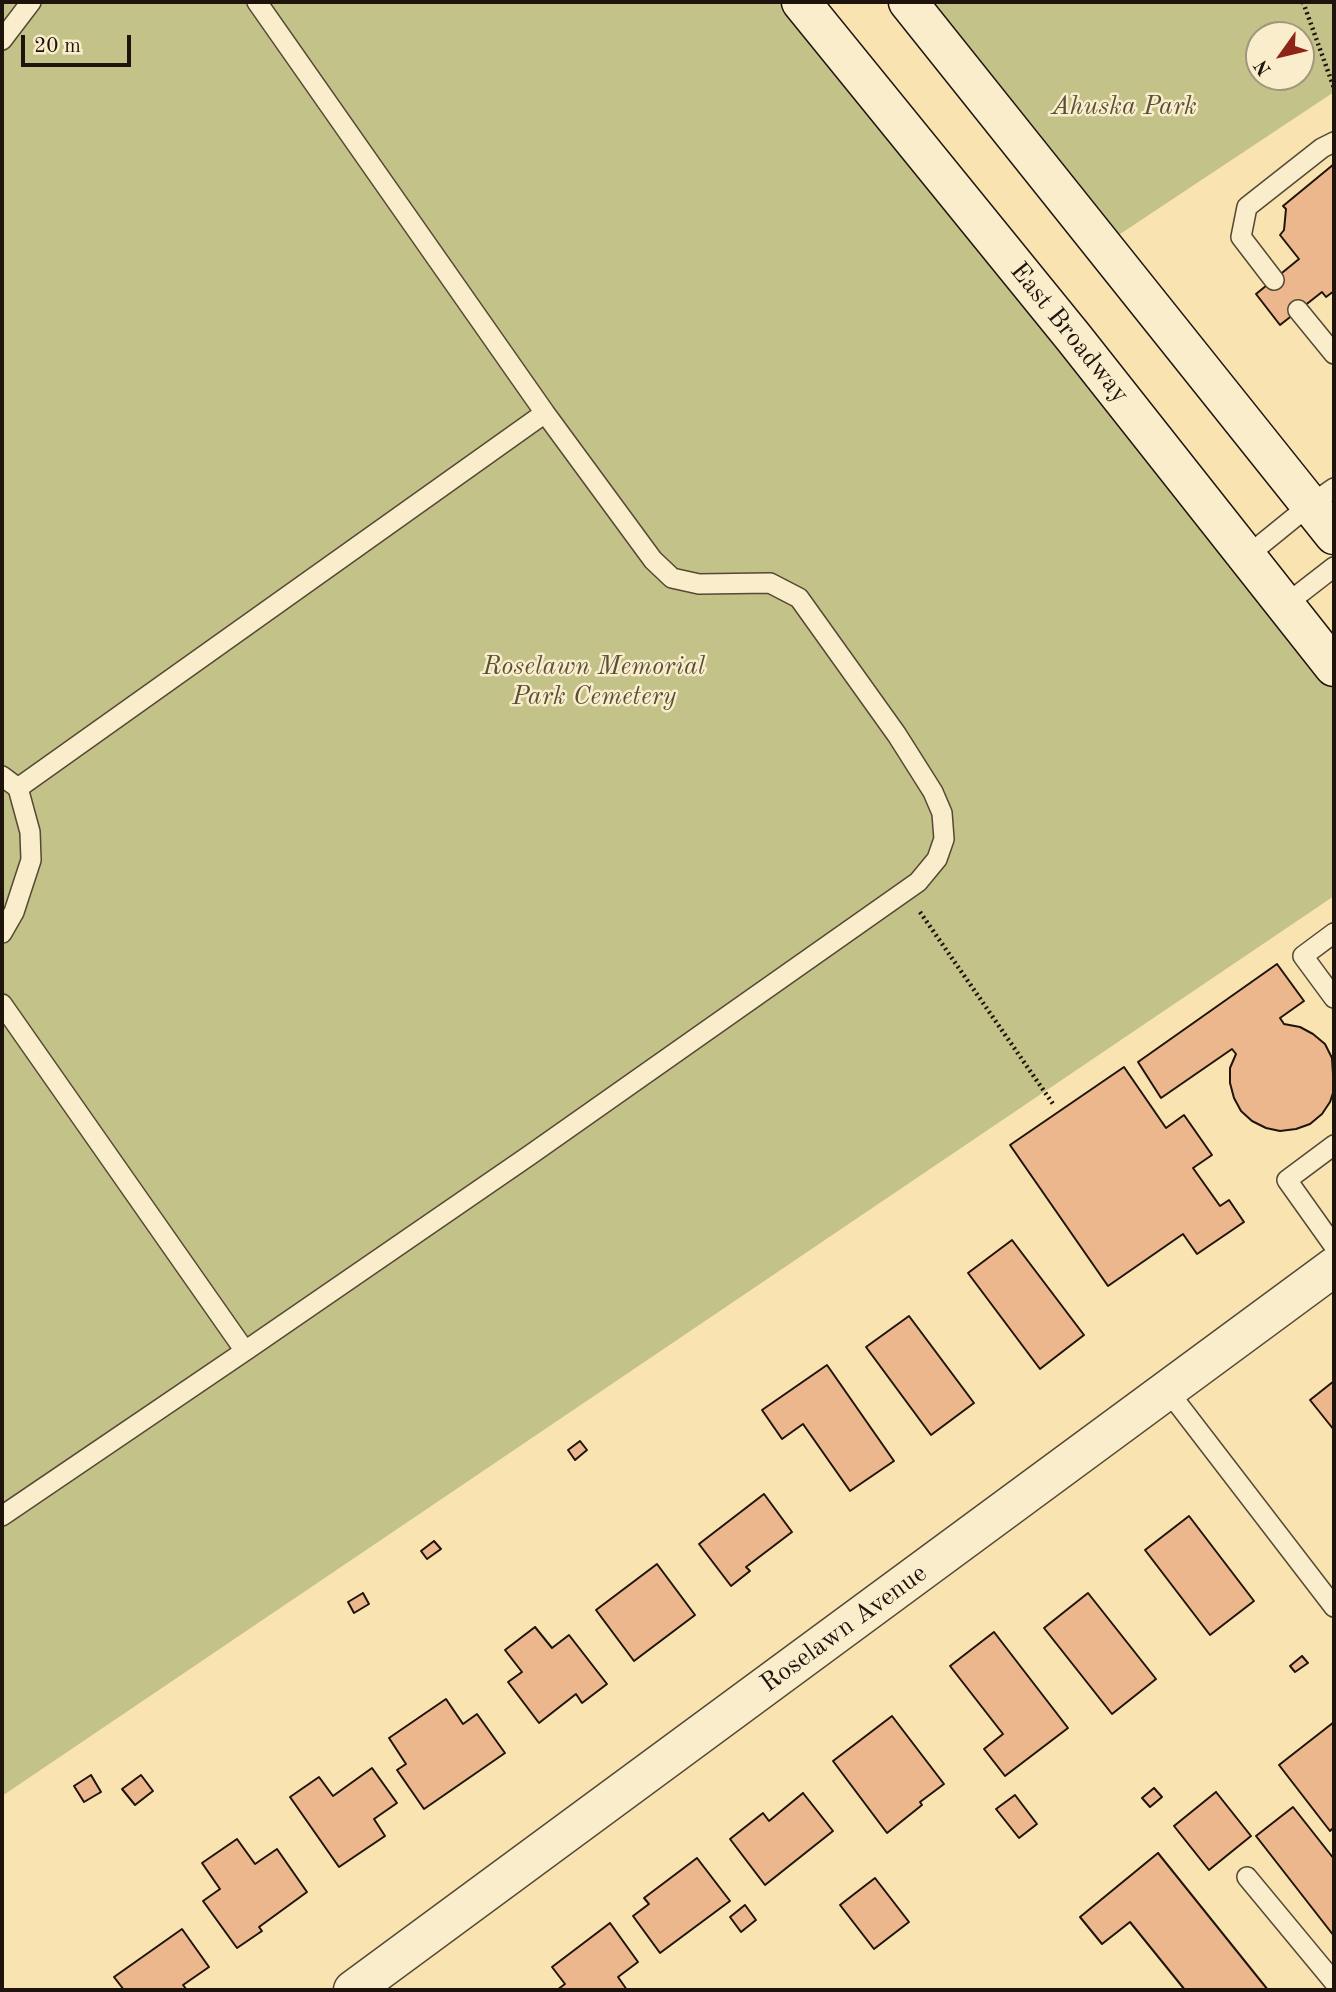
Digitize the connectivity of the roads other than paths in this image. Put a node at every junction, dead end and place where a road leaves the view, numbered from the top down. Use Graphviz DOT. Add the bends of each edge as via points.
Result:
graph roads {
  1 [pos="31,2"];
  2 [pos="257,2"];
  3 [pos="801,2"];
  4 [pos="908,2"];
  5 [pos="2,40"];
  6 [pos="1334,142"];
  7 [pos="1274,280"];
  8 [pos="1298,310"];
  9 [pos="1334,354"];
  10 [pos="545,413"];
  11 [pos="1322,496"];
  12 [pos="1334,535"];
  13 [pos="1247,556"];
  14 [pos="1334,567"];
  15 [pos="1285,605"];
  16 [pos="1334,667"];
  17 [pos="2,776"];
  18 [pos="18,788"];
  19 [pos="2,933"];
  20 [pos="1334,933"];
  21 [pos="1334,998"];
  22 [pos="2,1004"];
  23 [pos="1334,1146"];
  24 [pos="1334,1247"];
  25 [pos="1334,1267"];
  26 [pos="244,1351"];
  27 [pos="1168,1391"];
  28 [pos="2,1516"];
  29 [pos="1334,1606"];
  30 [pos="1247,1877"];
  31 [pos="1334,1982"];
  32 [pos="353,1990"];
  1 -- 5 [label="lane"];
  2 -- 10 [label="lane"];
  3 -- 13 [label="street, East Broadway"];
  4 -- 11 [label="street"];
  6 -- 7 [label="lane" via="1247,207 1241,237"];
  8 -- 9 [label="lane"];
  10 -- 18 [label="lane"];
  10 -- 26 [label="lane" via="653,560 673,578 699,584 770,583 799,598 933,792 942,813 944,839 936,859 918,882"];
  11 -- 12 [label="street"];
  11 -- 13 [label="lane"];
  13 -- 15 [label="street, East Broadway"];
  14 -- 15 [label="lane"];
  15 -- 16 [label="street, East Broadway"];
  17 -- 18 [label="lane"];
  18 -- 19 [label="lane" via="30,832 31,860"];
  20 -- 21 [label="lane" via="1303,956"];
  22 -- 26 [label="lane"];
  23 -- 24 [label="lane" via="1287,1180"];
  25 -- 27 [label="street, Roselawn Avenue"];
  26 -- 28 [label="lane"];
  27 -- 29 [label="lane"];
  27 -- 32 [label="street, Roselawn Avenue"];
  30 -- 31 [label="lane"];
}
